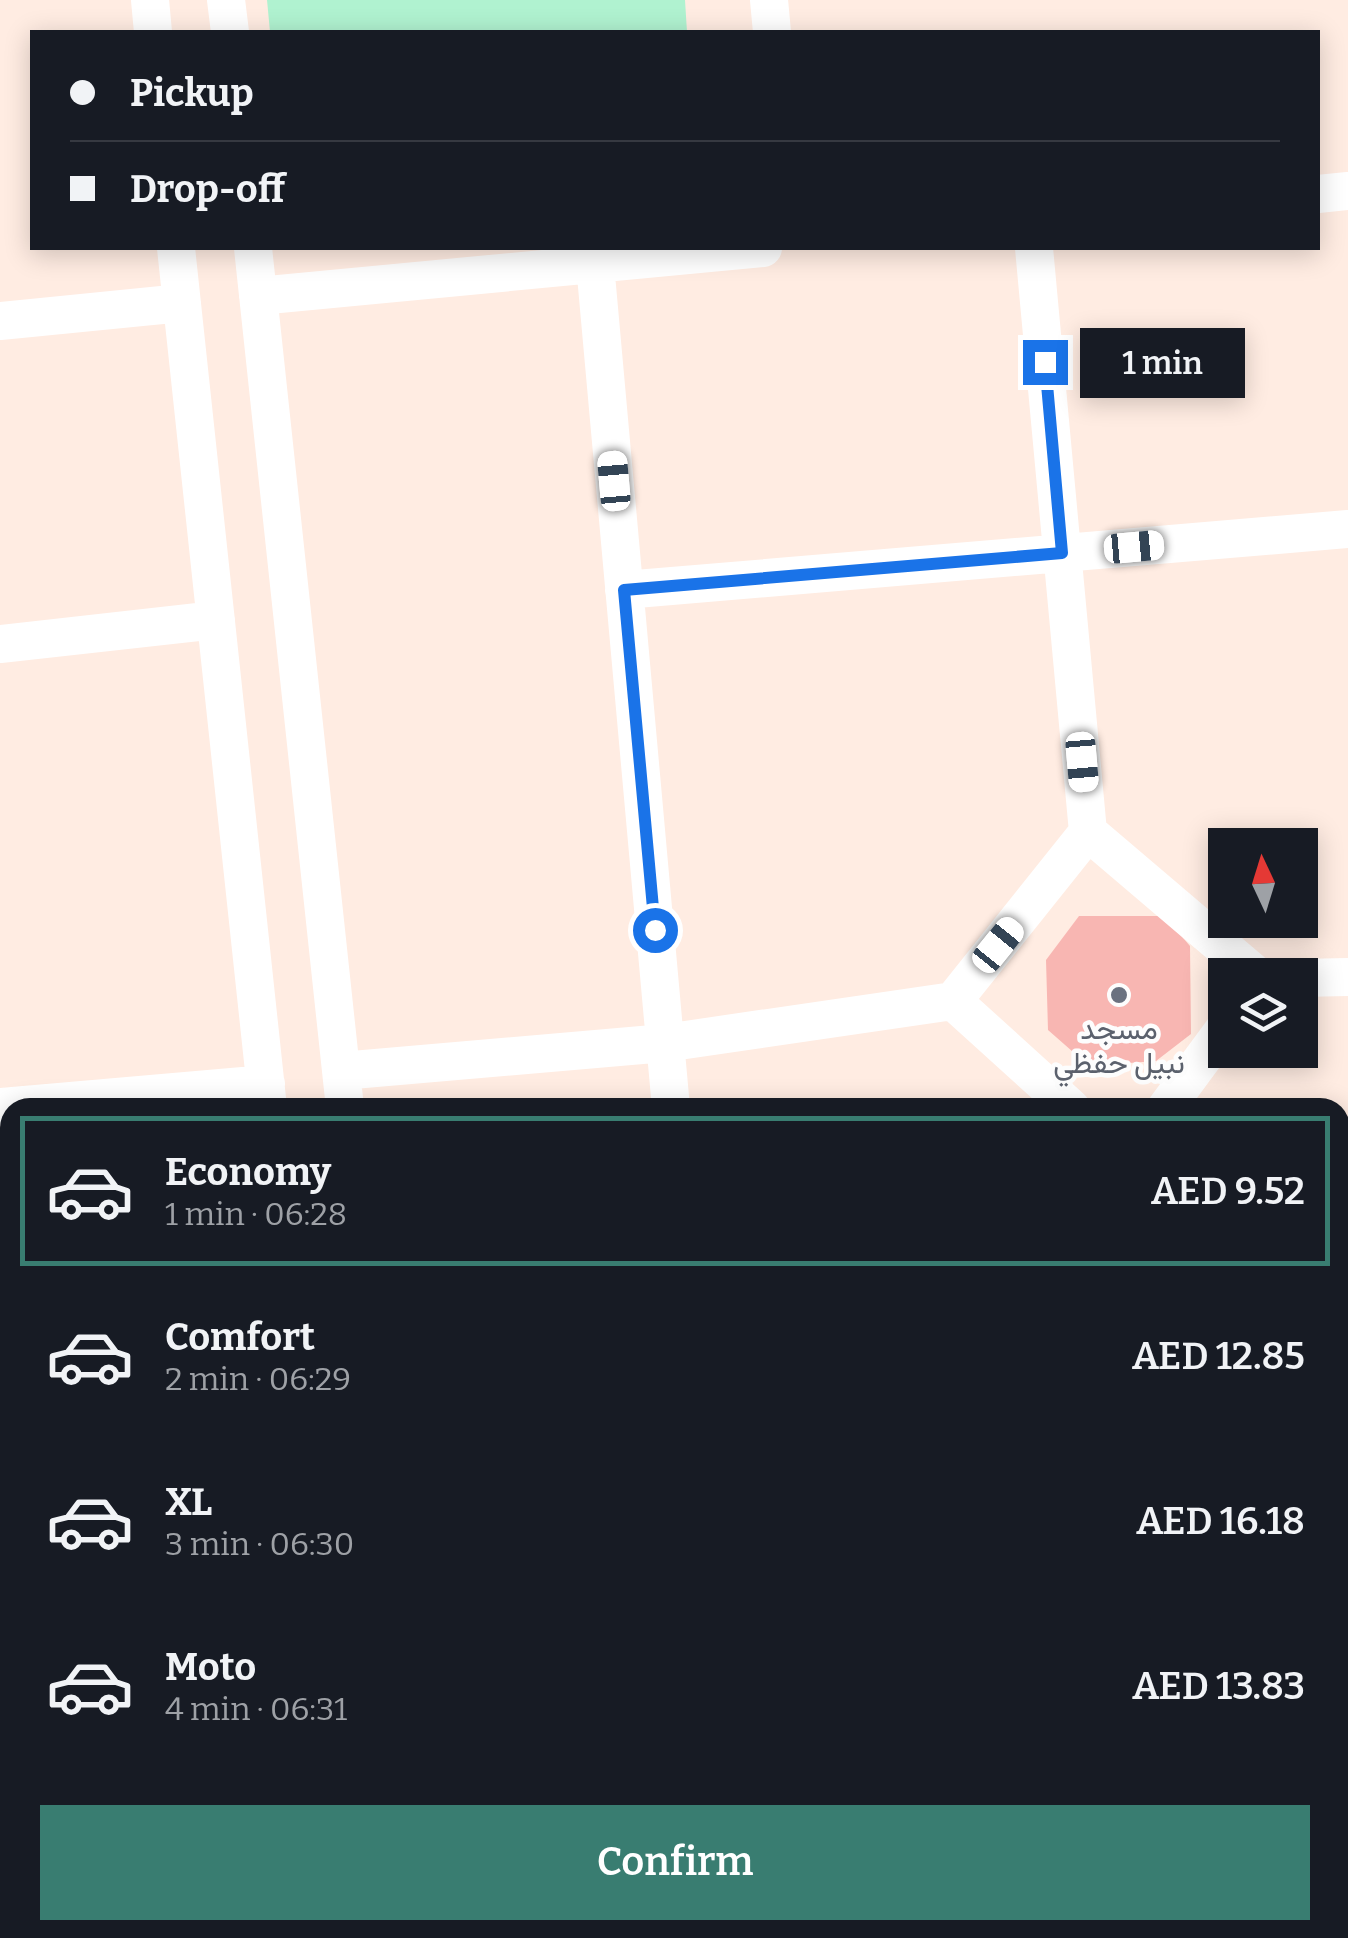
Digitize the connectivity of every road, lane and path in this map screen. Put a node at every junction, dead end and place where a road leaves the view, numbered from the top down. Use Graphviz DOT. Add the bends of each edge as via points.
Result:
graph roads {
  1 [pos="150,0"];
  2 [pos="226,0"];
  3 [pos="769,0"];
  4 [pos="153,30"];
  5 [pos="230,30"];
  6 [pos="772,30"];
  7 [pos="1348,191"];
  8 [pos="1320,194"];
  9 [pos="176,250"];
  10 [pos="253,250"];
  11 [pos="742,250"];
  12 [pos="1034,250"];
  13 [pos="595,264"];
  14 [pos="258,296"];
  15 [pos="182,304"];
  16 [pos="0,321"];
  17 [pos="1348,529"];
  18 [pos="1062,553"];
  19 [pos="624,590"];
  20 [pos="216,620"];
  21 [pos="0,644"];
  22 [pos="1088,832"];
  23 [pos="1236,958"];
  24 [pos="1348,977"];
  25 [pos="1318,978"];
  26 [pos="953,1001"];
  27 [pos="665,1043"];
  28 [pos="1208,1051"];
  29 [pos="343,1089"];
  30 [pos="267,1096"];
  31 [pos="218,1098"];
  32 [pos="670,1098"];
  33 [pos="1060,1098"];
  34 [pos="1173,1098"];
  1 -- 4 [label="street"];
  2 -- 5 [label="street"];
  3 -- 6 [label="street"];
  7 -- 8 [label="street"];
  9 -- 15 [label="street"];
  10 -- 14 [label="street"];
  11 -- 13 [label="street"];
  12 -- 18 [label="street"];
  13 -- 14 [label="street"];
  13 -- 19 [label="street"];
  14 -- 29 [label="street"];
  15 -- 16 [label="street"];
  15 -- 20 [label="street"];
  17 -- 18 [label="street"];
  18 -- 19 [label="street"];
  18 -- 22 [label="street"];
  19 -- 27 [label="street"];
  20 -- 21 [label="street"];
  20 -- 30 [label="street"];
  22 -- 23 [label="street"];
  22 -- 26 [label="street"];
  24 -- 25 [label="street"];
  26 -- 27 [label="street"];
  26 -- 33 [label="street"];
  27 -- 29 [label="street"];
  27 -- 32 [label="street"];
  28 -- 34 [label="street"];
  30 -- 31 [label="street"];
}
